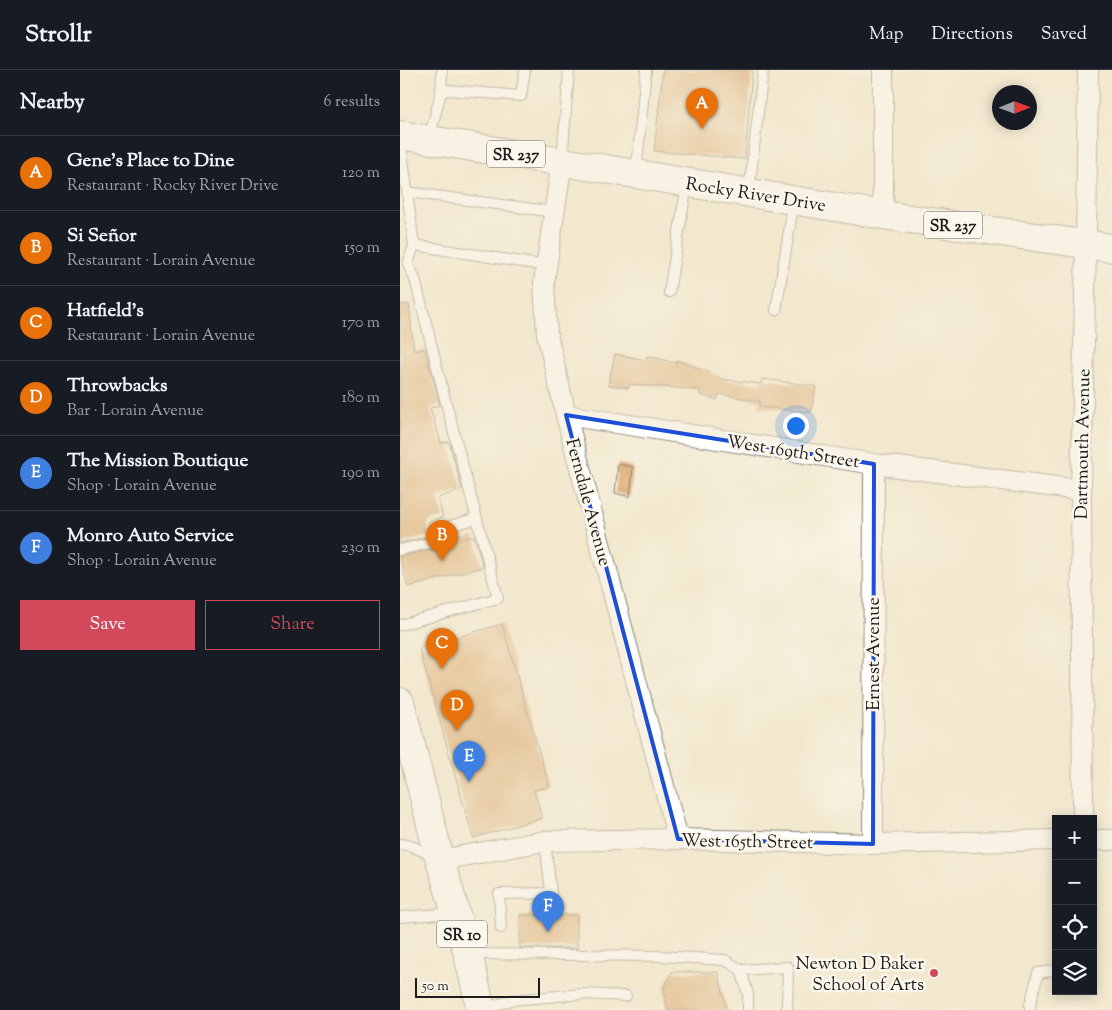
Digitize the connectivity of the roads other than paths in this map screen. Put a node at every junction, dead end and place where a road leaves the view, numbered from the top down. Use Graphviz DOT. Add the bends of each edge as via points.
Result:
graph roads {
  1 [pos="442,70"];
  2 [pos="525,70"];
  3 [pos="569,70"];
  4 [pos="646,70"];
  5 [pos="763,70"];
  6 [pos="883,70"];
  7 [pos="1088,70"];
  8 [pos="441,92"];
  9 [pos="400,135"];
  10 [pos="429,140"];
  11 [pos="562,161"];
  12 [pos="636,174"];
  13 [pos="687,183"];
  14 [pos="407,192"];
  15 [pos="748,193"];
  16 [pos="794,200"];
  17 [pos="554,212"];
  18 [pos="884,215"];
  19 [pos="414,244"];
  20 [pos="1099,246"];
  21 [pos="547,266"];
  22 [pos="669,292"];
  23 [pos="776,310"];
  24 [pos="566,415"];
  25 [pos="874,464"];
  26 [pos="1081,490"];
  27 [pos="477,518"];
  28 [pos="400,550"];
  29 [pos="400,625"];
  30 [pos="400,704"];
  31 [pos="1083,815"];
  32 [pos="678,839"];
  33 [pos="1052,840"];
  34 [pos="1097,840"];
  35 [pos="1112,840"];
  36 [pos="545,841"];
  37 [pos="400,844"];
  38 [pos="873,844"];
  39 [pos="440,860"];
  40 [pos="456,913"];
  41 [pos="400,917"];
  42 [pos="501,928"];
  43 [pos="468,954"];
  44 [pos="741,970"];
  45 [pos="1052,971"];
  46 [pos="626,996"];
  47 [pos="470,1010"];
  48 [pos="481,1010"];
  49 [pos="748,1010"];
  50 [pos="787,1010"];
  51 [pos="1030,1010"];
  1 -- 8 [label="lane"];
  2 -- 8 [label="lane" via="521,96"];
  3 -- 11 [label="lane"];
  4 -- 12 [label="lane"];
  5 -- 15 [label="lane"];
  6 -- 18 [label="street"];
  7 -- 20 [label="street, Dartmouth Avenue"];
  8 -- 10 [label="lane"];
  9 -- 10 [label="main road, Rocky River Drive / SR 237"];
  9 -- 14 [label="lane"];
  10 -- 11 [label="main road, Rocky River Drive / SR 237"];
  11 -- 12 [label="main road, Rocky River Drive / SR 237"];
  11 -- 17 [label="street, Ferndale Avenue"];
  12 -- 13 [label="main road, Rocky River Drive / SR 237"];
  13 -- 15 [label="main road, Rocky River Drive / SR 237"];
  13 -- 22 [label="lane"];
  14 -- 17 [label="lane"];
  14 -- 19 [label="lane"];
  15 -- 16 [label="main road, Rocky River Drive / SR 237"];
  16 -- 18 [label="main road, Rocky River Drive / SR 237"];
  16 -- 23 [label="lane"];
  17 -- 21 [label="street, Ferndale Avenue"];
  18 -- 20 [label="main road, Rocky River Drive / SR 237"];
  19 -- 21 [label="lane"];
  19 -- 27 [label="lane" via="408,264 415,279"];
  20 -- 26 [label="street, Dartmouth Avenue"];
  21 -- 24 [label="street, Ferndale Avenue" via="544,282 547,334"];
  24 -- 25 [label="street, West 169th Street"];
  24 -- 32 [label="street, Ferndale Avenue"];
  25 -- 26 [label="street, West 169th Street"];
  25 -- 38 [label="street, Ernest Avenue"];
  26 -- 31 [label="street, Dartmouth Avenue"];
  27 -- 28 [label="lane" via="447,527 433,542"];
  27 -- 29 [label="lane" via="498,598"];
  30 -- 39 [label="main road, SR 10"];
  32 -- 36 [label="street, West 165th Street"];
  32 -- 38 [label="street, West 165th Street"];
  33 -- 38 [label="street, West 165th Street"];
  34 -- 35 [label="street"];
  36 -- 39 [label="street, West 165th Street"];
  36 -- 42 [label="lane" via="551,893 499,894"];
  37 -- 39 [label="lane" via="426,851"];
  39 -- 40 [label="main road, SR 10"];
  40 -- 41 [label="lane"];
  40 -- 43 [label="main road, SR 10"];
  43 -- 44 [label="lane" via="661,956 725,960"];
  43 -- 48 [label="main road, SR 10"];
  44 -- 49 [label="lane" via="748,994"];
  44 -- 50 [label="lane" via="788,967"];
  45 -- 51 [label="lane" via="1038,973"];
  46 -- 48 [label="lane" via="582,994 511,1000"];
  47 -- 48 [label="street"];
}
